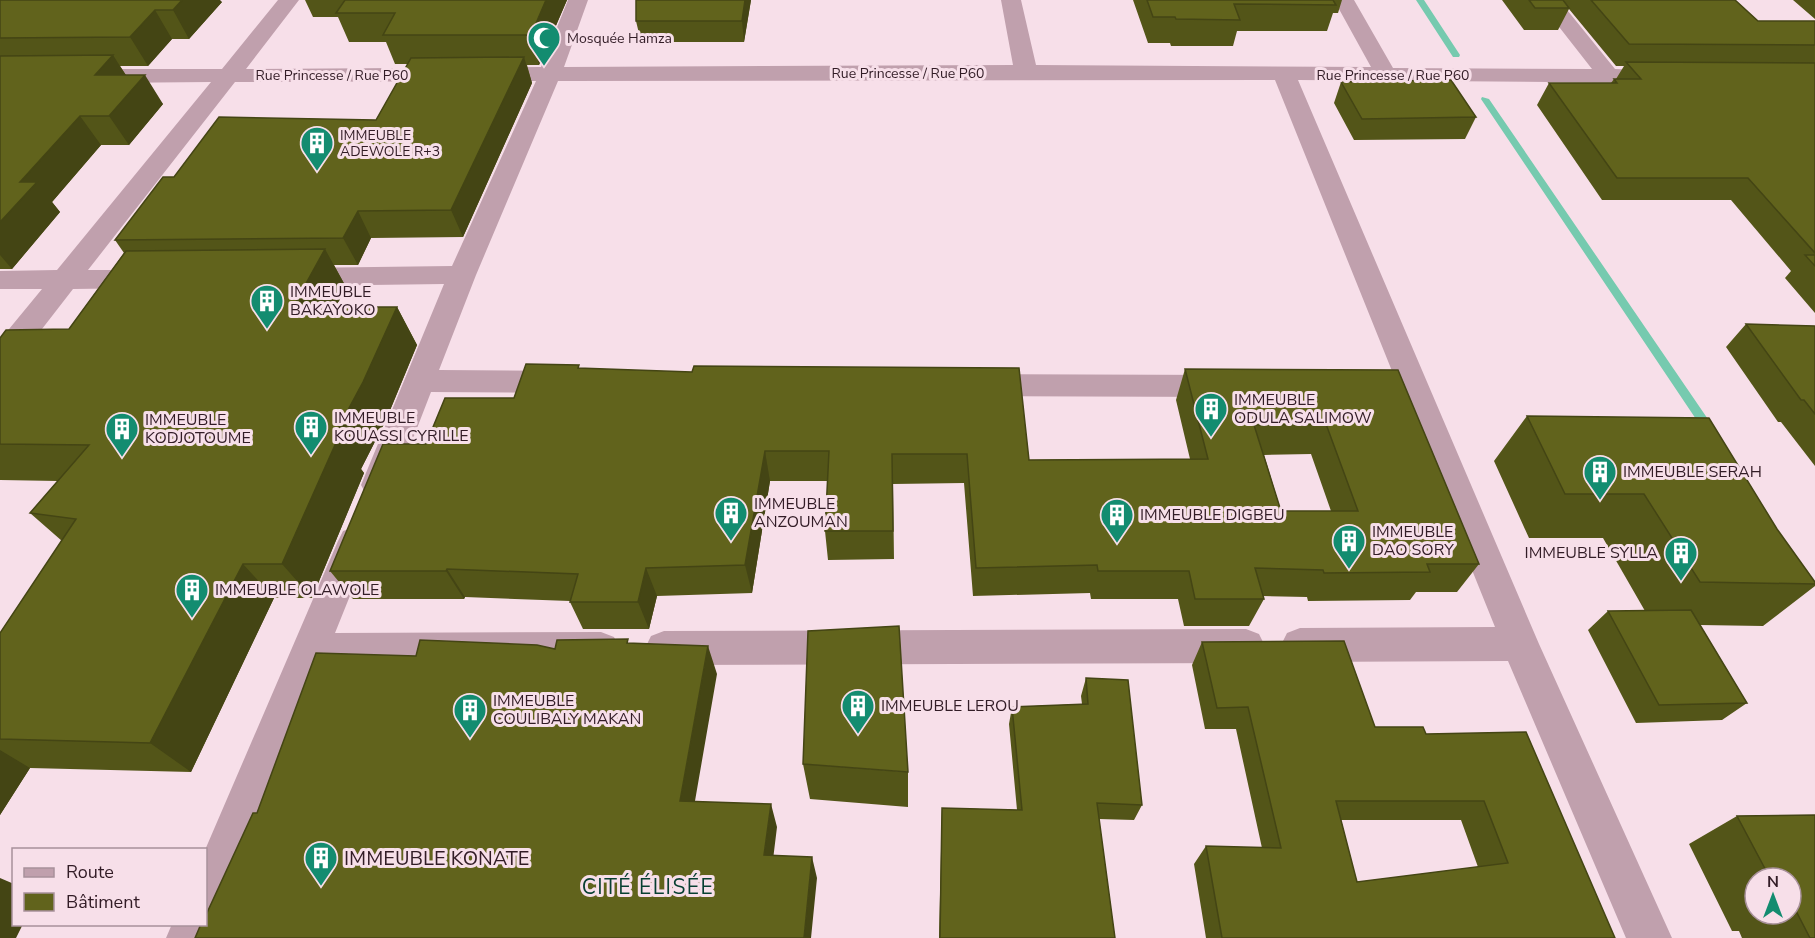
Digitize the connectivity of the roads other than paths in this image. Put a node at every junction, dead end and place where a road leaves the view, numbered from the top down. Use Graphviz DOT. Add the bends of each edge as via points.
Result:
graph roads {
  1 [pos="289,0"];
  2 [pos="578,0"];
  3 [pos="1011,0"];
  4 [pos="1344,0"];
  5 [pos="1548,0"];
  6 [pos="1026,72"];
  7 [pos="550,74"];
  8 [pos="1284,75"];
  9 [pos="1386,75"];
  10 [pos="84,76"];
  11 [pos="228,76"];
  12 [pos="1609,76"];
  13 [pos="1689,76"];
  14 [pos="462,275"];
  15 [pos="276,278"];
  16 [pos="0,279"];
  17 [pos="171,279"];
  18 [pos="66,280"];
  19 [pos="0,361"];
  20 [pos="419,381"];
  21 [pos="587,382"];
  22 [pos="945,385"];
  23 [pos="1256,387"];
  24 [pos="1328,387"];
  25 [pos="1412,388"];
  26 [pos="1520,644"];
  27 [pos="312,650"];
  28 [pos="207,897"];
  29 [pos="1649,938"];
  1 -- 11 [label="street"];
  2 -- 7 [label="street"];
  3 -- 6 [label="street"];
  4 -- 9 [label="street"];
  5 -- 12 [label="street"];
  6 -- 7 [label="street, Rue Princesse / Rue P60"];
  6 -- 8 [label="street, Rue Princesse / Rue P60"];
  7 -- 11 [label="street, Rue Princesse / Rue P60"];
  7 -- 14 [label="street"];
  8 -- 9 [label="street, Rue Princesse / Rue P60"];
  8 -- 25 [label="street"];
  9 -- 12 [label="street, Rue Princesse / Rue P60"];
  10 -- 11 [label="street, Rue Princesse / Rue P60"];
  11 -- 18 [label="street"];
  12 -- 13 [label="street, Rue Princesse / Rue P60"];
  14 -- 15 [label="street"];
  14 -- 20 [label="street"];
  16 -- 18 [label="street"];
  17 -- 18 [label="street"];
  18 -- 19 [label="street"];
  20 -- 21 [label="street"];
  20 -- 27 [label="street"];
  22 -- 23 [label="street"];
  24 -- 25 [label="street"];
  25 -- 26 [label="street"];
  26 -- 27 [label="street"];
  26 -- 29 [label="street"];
  27 -- 28 [label="street"];
}
